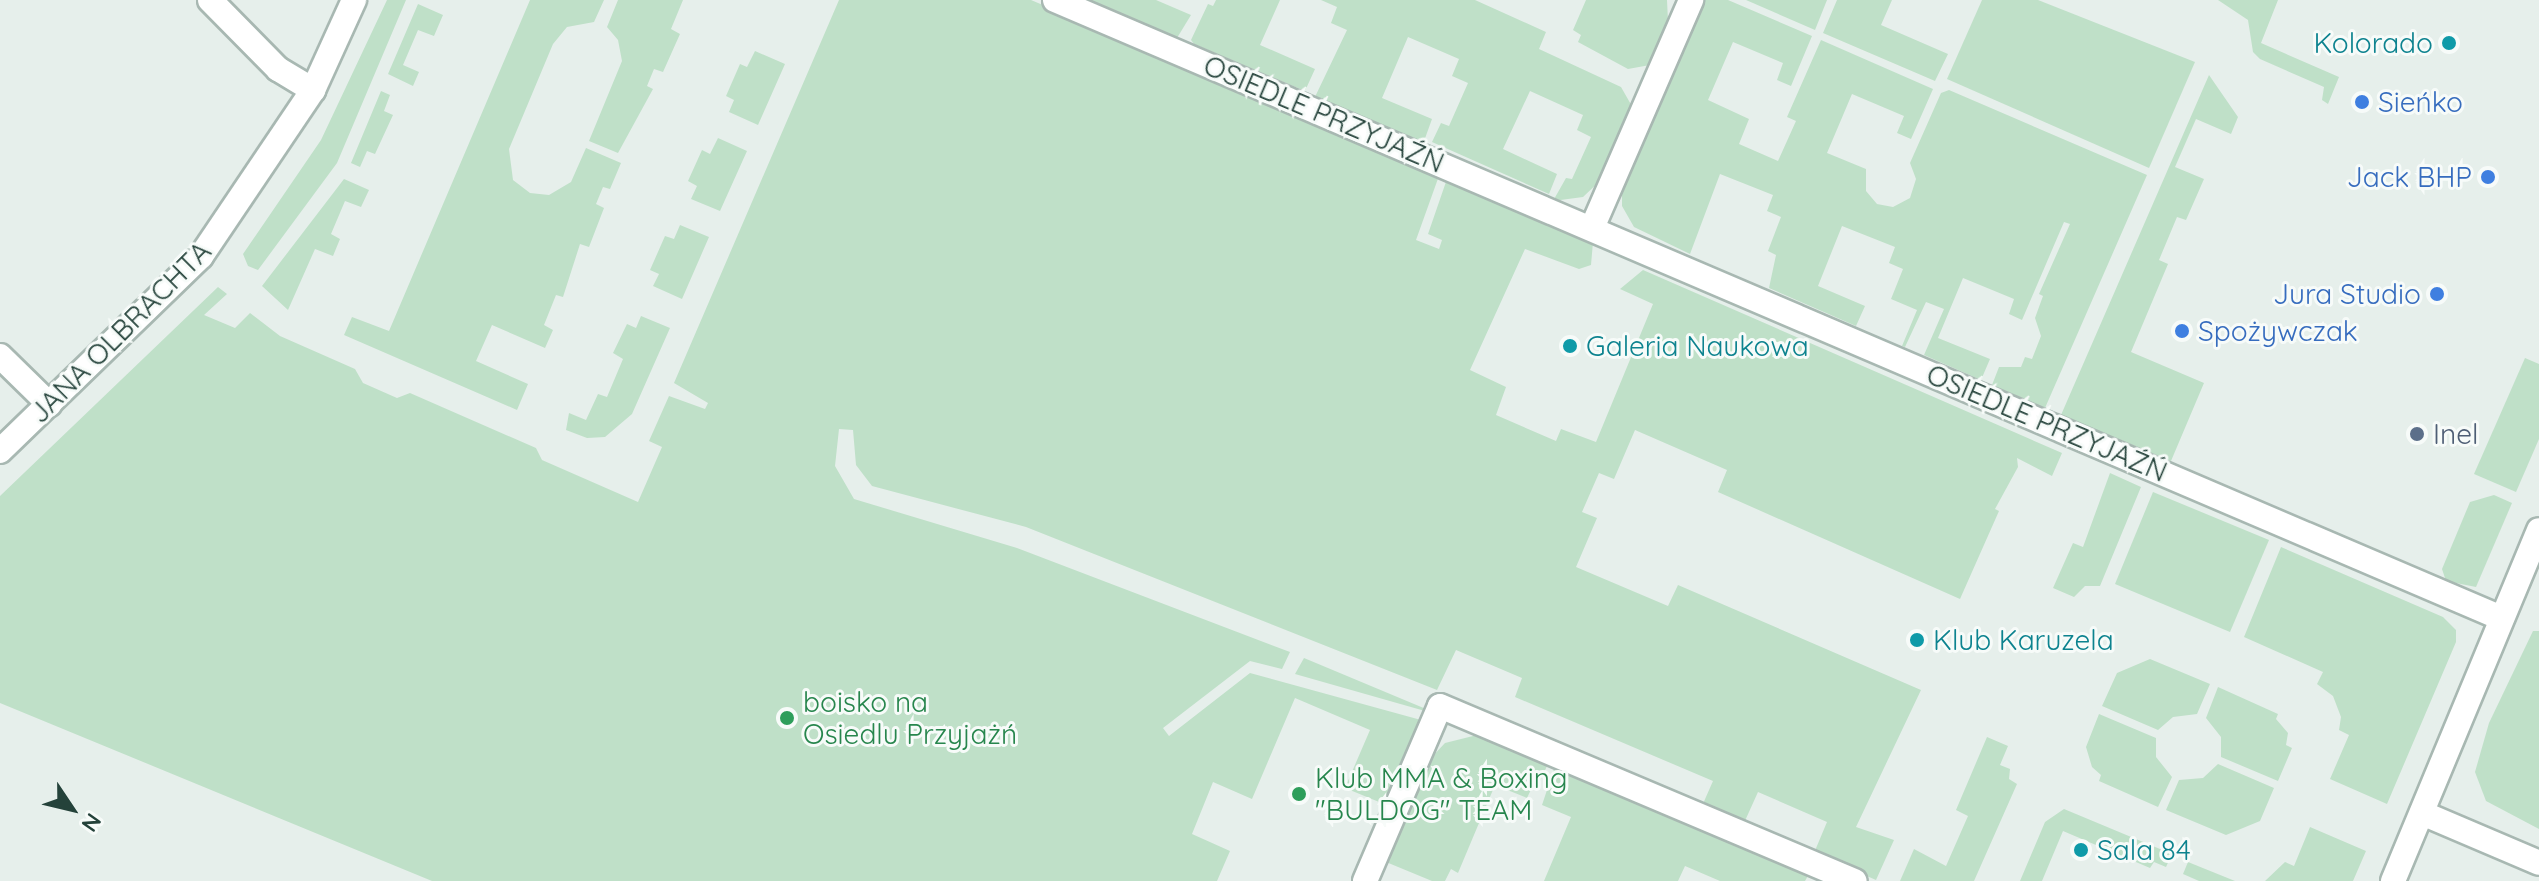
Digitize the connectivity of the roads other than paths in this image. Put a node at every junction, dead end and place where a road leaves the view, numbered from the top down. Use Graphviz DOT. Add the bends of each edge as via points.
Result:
graph roads {
  1 [pos="210,0"];
  2 [pos="354,0"];
  3 [pos="1055,0"];
  4 [pos="1691,0"];
  5 [pos="313,90"];
  6 [pos="1592,228"];
  7 [pos="0,356"];
  8 [pos="49,404"];
  9 [pos="0,451"];
  10 [pos="2539,530"];
  11 [pos="2501,618"];
  12 [pos="2422,813"];
  13 [pos="2539,863"];
  14 [pos="1365,881"];
  15 [pos="1855,881"];
  16 [pos="2393,881"];
  1 -- 5 [label="street" via="278,69"];
  2 -- 5 [label="street, JANA OLBRACHTA"];
  3 -- 6 [label="street, OSIEDLE PRZYJAŹŃ"];
  4 -- 6 [label="street"];
  5 -- 8 [label="street, JANA OLBRACHTA" via="201,256"];
  6 -- 11 [label="street, OSIEDLE PRZYJAŹŃ"];
  7 -- 8 [label="street"];
  8 -- 9 [label="street, JANA OLBRACHTA"];
  10 -- 11 [label="street"];
  11 -- 12 [label="street"];
  12 -- 13 [label="street"];
  12 -- 16 [label="street"];
  14 -- 15 [label="street" via="1440,706"];
}
